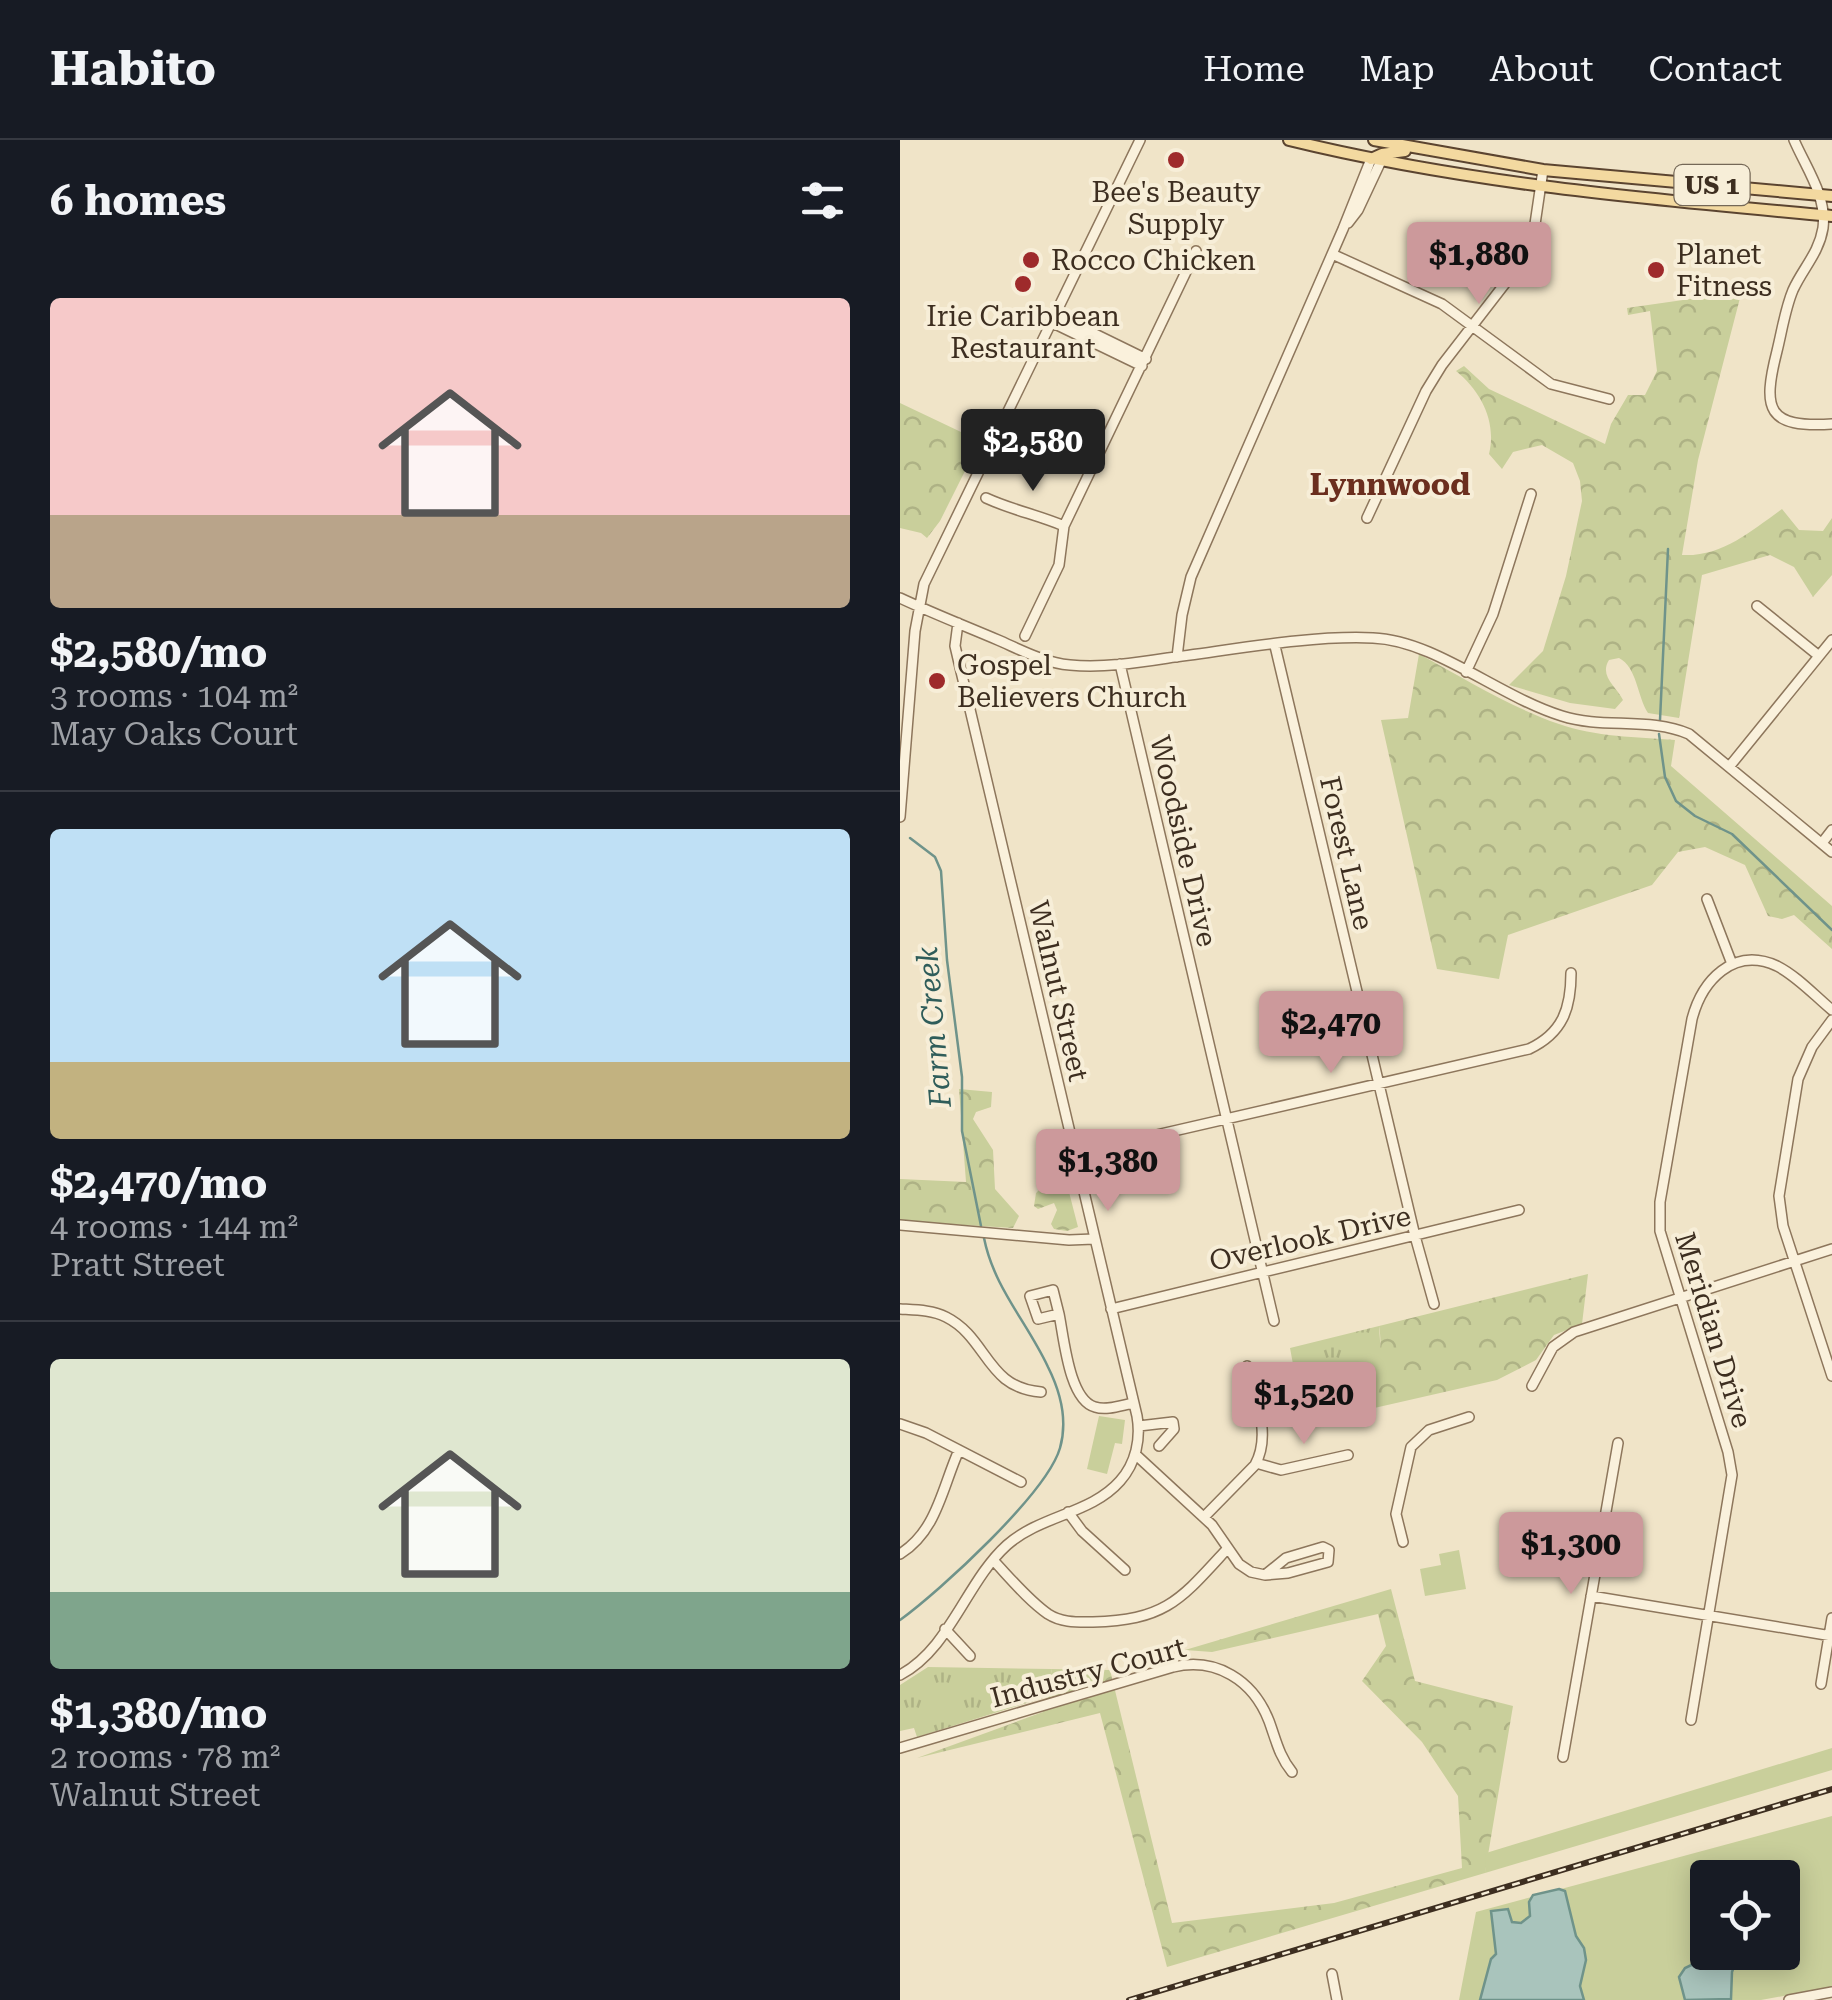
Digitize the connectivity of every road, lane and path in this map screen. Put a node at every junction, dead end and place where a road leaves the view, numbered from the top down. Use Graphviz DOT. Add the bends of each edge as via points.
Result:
graph roads {
  1 [pos="1140,140"];
  2 [pos="1289,140"];
  3 [pos="1374,140"];
  4 [pos="1794,140"];
  5 [pos="1421,150"];
  6 [pos="1376,160"];
  7 [pos="1542,170"];
  8 [pos="1540,188"];
  9 [pos="1826,195"];
  10 [pos="1828,215"];
  11 [pos="1196,251"];
  12 [pos="1332,254"];
  13 [pos="1053,318"];
  14 [pos="1472,327"];
  15 [pos="1144,363"];
  16 [pos="1609,399"];
  17 [pos="1832,424"];
  18 [pos="1531,494"];
  19 [pos="986,498"];
  20 [pos="1367,518"];
  21 [pos="1064,526"];
  22 [pos="900,598"];
  23 [pos="918,606"];
  24 [pos="1757,606"];
  25 [pos="958,623"];
  26 [pos="1024,636"];
  27 [pos="1832,640"];
  28 [pos="1275,646"];
  29 [pos="1819,656"];
  30 [pos="1177,657"];
  31 [pos="1120,664"];
  32 [pos="1466,672"];
  33 [pos="905,692"];
  34 [pos="1730,767"];
  35 [pos="900,817"];
  36 [pos="1832,830"];
  37 [pos="1822,843"];
  38 [pos="1832,852"];
  39 [pos="1707,899"];
  40 [pos="1732,964"];
  41 [pos="1571,973"];
  42 [pos="1832,1010"];
  43 [pos="1832,1020"];
  44 [pos="1378,1084"];
  45 [pos="1226,1120"];
  46 [pos="1074,1154"];
  47 [pos="1520,1210"];
  48 [pos="900,1225"];
  49 [pos="1415,1236"];
  50 [pos="1094,1239"];
  51 [pos="1832,1249"];
  52 [pos="1795,1261"];
  53 [pos="1262,1272"];
  54 [pos="1679,1298"];
  55 [pos="1434,1304"];
  56 [pos="900,1309"];
  57 [pos="1111,1309"];
  58 [pos="1058,1314"];
  59 [pos="1274,1321"];
  60 [pos="1247,1366"];
  61 [pos="1832,1376"];
  62 [pos="1532,1386"];
  63 [pos="1041,1392"];
  64 [pos="1134,1403"];
  65 [pos="1469,1417"];
  66 [pos="900,1424"];
  67 [pos="1139,1426"];
  68 [pos="1618,1443"];
  69 [pos="1159,1446"];
  70 [pos="959,1450"];
  71 [pos="1136,1454"];
  72 [pos="1348,1455"];
  73 [pos="1256,1463"];
  74 [pos="1020,1482"];
  75 [pos="1068,1512"];
  76 [pos="1204,1518"];
  77 [pos="1403,1542"];
  78 [pos="1228,1548"];
  79 [pos="900,1554"];
  80 [pos="993,1560"];
  81 [pos="1125,1570"];
  82 [pos="1265,1575"];
  83 [pos="1591,1596"];
  84 [pos="1709,1614"];
  85 [pos="1832,1618"];
  86 [pos="945,1629"];
  87 [pos="1831,1636"];
  88 [pos="970,1656"];
  89 [pos="900,1674"];
  90 [pos="1820,1684"];
  91 [pos="1690,1720"];
  92 [pos="900,1748"];
  93 [pos="1563,1757"];
  94 [pos="1292,1772"];
  95 [pos="1332,1974"];
  96 [pos="1832,1992"];
  97 [pos="1338,2000"];
  98 [pos="1789,2000"];
  1 -- 13 [label="street"];
  2 -- 6 [label="main road, US 1"];
  3 -- 5 [label="main road, US 1"];
  4 -- 9 [label="street"];
  5 -- 6 [label="main road"];
  5 -- 7 [label="main road, US 1"];
  6 -- 8 [label="main road, US 1"];
  6 -- 12 [label="street"];
  7 -- 8 [label="street"];
  7 -- 9 [label="main road, US 1"];
  8 -- 10 [label="main road, US 1"];
  8 -- 14 [label="street" via="1535,224 1516,268"];
  9 -- 10 [label="street"];
  10 -- 17 [label="street" via="1789,302 1768,391 1785,421"];
  11 -- 15 [label="street"];
  12 -- 14 [label="street" via="1431,298"];
  12 -- 30 [label="street" via="1191,576"];
  13 -- 15 [label="street"];
  13 -- 23 [label="street" via="930,568"];
  14 -- 16 [label="street" via="1551,384"];
  14 -- 20 [label="street" via="1417,408"];
  15 -- 21 [label="street"];
  18 -- 32 [label="street" via="1488,628"];
  19 -- 21 [label="street"];
  21 -- 26 [label="street" via="1059,565"];
  22 -- 23 [label="street"];
  23 -- 25 [label="street"];
  23 -- 33 [label="street"];
  24 -- 29 [label="street"];
  25 -- 31 [label="street" via="1058,663"];
  25 -- 46 [label="street, Walnut Street" via="954,646"];
  27 -- 29 [label="street"];
  28 -- 30 [label="street"];
  28 -- 32 [label="street" via="1384,638"];
  28 -- 44 [label="street, Forest Lane"];
  29 -- 34 [label="street"];
  30 -- 31 [label="street"];
  31 -- 45 [label="street, Woodside Drive"];
  32 -- 34 [label="street" via="1566,718 1680,730"];
  33 -- 35 [label="street"];
  34 -- 37 [label="street"];
  36 -- 37 [label="street"];
  37 -- 38 [label="street"];
  39 -- 40 [label="street"];
  40 -- 42 [label="street" via="1777,966"];
  40 -- 54 [label="street, Meridian Drive" via="1709,980 1695,1006 1660,1202 1662,1240"];
  41 -- 44 [label="street" via="1567,1011 1539,1044"];
  43 -- 52 [label="street" via="1798,1079 1780,1177 1780,1214"];
  44 -- 45 [label="street"];
  44 -- 49 [label="street, Forest Lane"];
  45 -- 46 [label="street"];
  45 -- 53 [label="street, Woodside Drive"];
  46 -- 50 [label="street, Walnut Street"];
  47 -- 49 [label="street, Overlook Drive"];
  48 -- 50 [label="street"];
  49 -- 53 [label="street, Overlook Drive"];
  49 -- 55 [label="street, Forest Lane"];
  50 -- 57 [label="street, Walnut Street"];
  51 -- 52 [label="street"];
  52 -- 54 [label="street"];
  52 -- 61 [label="street"];
  53 -- 57 [label="street, Overlook Drive"];
  53 -- 59 [label="street, Woodside Drive"];
  54 -- 62 [label="street" via="1565,1336"];
  54 -- 84 [label="street, Meridian Drive" via="1732,1475"];
  56 -- 63 [label="street" via="950,1319 1000,1377"];
  57 -- 64 [label="street, Walnut Street"];
  58 -- 64 [label="street" via="1082,1399 1102,1408"];
  60 -- 73 [label="street" via="1264,1436"];
  64 -- 67 [label="street, Walnut Street"];
  65 -- 77 [label="street" via="1429,1430 1411,1447 1396,1514"];
  66 -- 70 [label="street"];
  67 -- 69 [label="street" via="1174,1422"];
  67 -- 71 [label="street, Walnut Street"];
  68 -- 83 [label="street"];
  70 -- 74 [label="street"];
  70 -- 79 [label="street" via="932,1522"];
  71 -- 75 [label="street" via="1111,1490"];
  71 -- 76 [label="street"];
  72 -- 73 [label="street" via="1281,1470"];
  73 -- 76 [label="street"];
  75 -- 80 [label="street" via="1020,1535"];
  75 -- 81 [label="street"];
  76 -- 78 [label="street"];
  78 -- 80 [label="street" via="1177,1602 1114,1621 1052,1617"];
  78 -- 82 [label="street" via="1246,1569"];
  80 -- 86 [label="street"];
  82 -- 82 [label="street" via="1328,1562 1331,1555 1323,1547 1286,1558"];
  83 -- 84 [label="street"];
  83 -- 93 [label="street"];
  84 -- 87 [label="street"];
  84 -- 91 [label="street, Meridian Drive"];
  85 -- 87 [label="street"];
  86 -- 88 [label="street"];
  86 -- 89 [label="street"];
  87 -- 90 [label="street"];
  92 -- 94 [label="street, Industry Court" via="1197,1664 1230,1673 1248,1688"];
  95 -- 97 [label="street"];
  96 -- 98 [label="street"];
}
